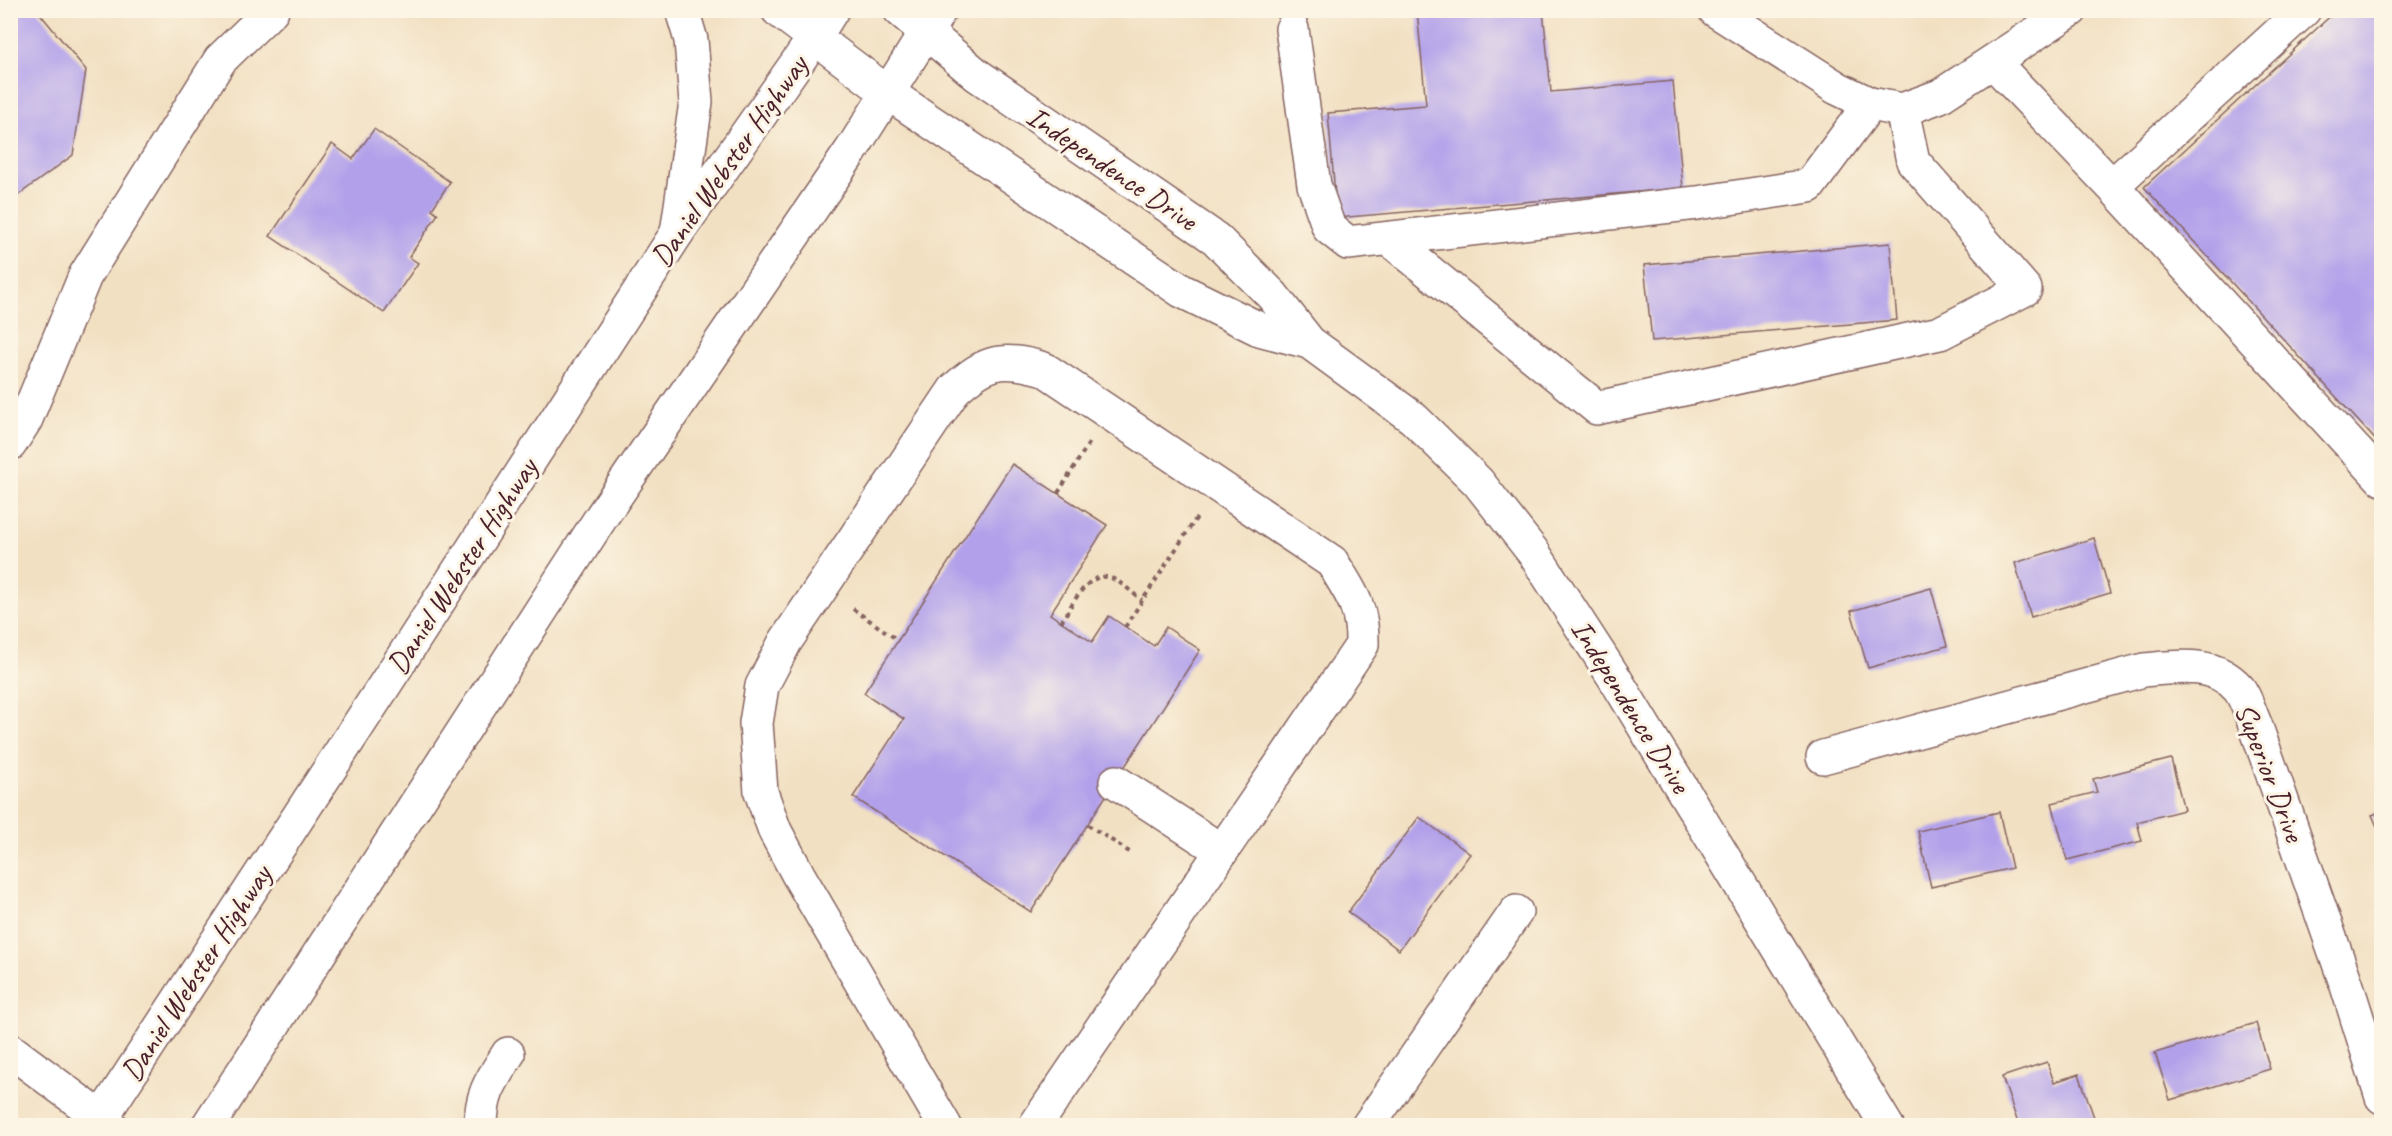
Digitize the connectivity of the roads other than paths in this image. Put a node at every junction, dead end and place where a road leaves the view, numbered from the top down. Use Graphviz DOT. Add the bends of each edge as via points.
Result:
graph roads {
  1 [pos="272,10"];
  2 [pos="682,10"];
  3 [pos="778,10"];
  4 [pos="900,10"];
  5 [pos="1715,10"];
  6 [pos="2071,10"];
  7 [pos="2304,10"];
  8 [pos="933,21"];
  9 [pos="823,24"];
  10 [pos="1292,29"];
  11 [pos="1994,63"];
  12 [pos="888,93"];
  13 [pos="1870,104"];
  14 [pos="1902,111"];
  15 [pos="2112,186"];
  16 [pos="677,233"];
  17 [pos="1389,239"];
  18 [pos="1309,342"];
  19 [pos="10,444"];
  20 [pos="2382,479"];
  21 [pos="1823,757"];
  22 [pos="1116,782"];
  23 [pos="1222,851"];
  24 [pos="1516,912"];
  25 [pos="10,1050"];
  26 [pos="508,1054"];
  27 [pos="2382,1096"];
  28 [pos="103,1123"];
  29 [pos="208,1125"];
  30 [pos="481,1125"];
  31 [pos="945,1125"];
  32 [pos="1035,1125"];
  33 [pos="1368,1125"];
  34 [pos="1887,1125"];
  1 -- 19 [label="street" via="220,60 85,276 26,419"];
  2 -- 16 [label="street" via="691,40 696,102"];
  3 -- 9 [label="street, Independence Drive"];
  4 -- 8 [label="street, Independence Drive"];
  5 -- 13 [label="street" via="1801,67"];
  6 -- 11 [label="street"];
  7 -- 15 [label="street"];
  8 -- 12 [label="street"];
  8 -- 18 [label="street, Independence Drive" via="977,75 1216,239 1272,295"];
  9 -- 12 [label="street, Independence Drive"];
  9 -- 16 [label="street, Daniel Webster Highway"];
  10 -- 17 [label="street" via="1314,185 1329,228 1348,243"];
  11 -- 14 [label="street" via="1940,96"];
  11 -- 15 [label="street"];
  12 -- 18 [label="street, Independence Drive" via="1182,291 1259,329"];
  12 -- 29 [label="street" via="602,516"];
  13 -- 14 [label="street"];
  13 -- 17 [label="street" via="1809,186"];
  14 -- 17 [label="street" via="1913,161 2025,289 1940,333 1597,408"];
  15 -- 20 [label="street"];
  16 -- 28 [label="street, Daniel Webster Highway"];
  18 -- 34 [label="street, Independence Drive" via="1413,418 1478,482 1533,552 1614,677"];
  21 -- 27 [label="street, Superior Drive" via="2144,670 2187,666 2214,670 2239,689 2255,724 2348,986"];
  22 -- 23 [label="street"];
  23 -- 31 [label="street" via="1362,645 1362,622 1354,597 1332,562 1044,369 1000,361 974,372 955,389 785,642 762,686 756,723 761,792 775,831"];
  23 -- 32 [label="street"];
  24 -- 33 [label="street"];
  25 -- 28 [label="street"];
  26 -- 30 [label="street" via="481,1104"];
}
